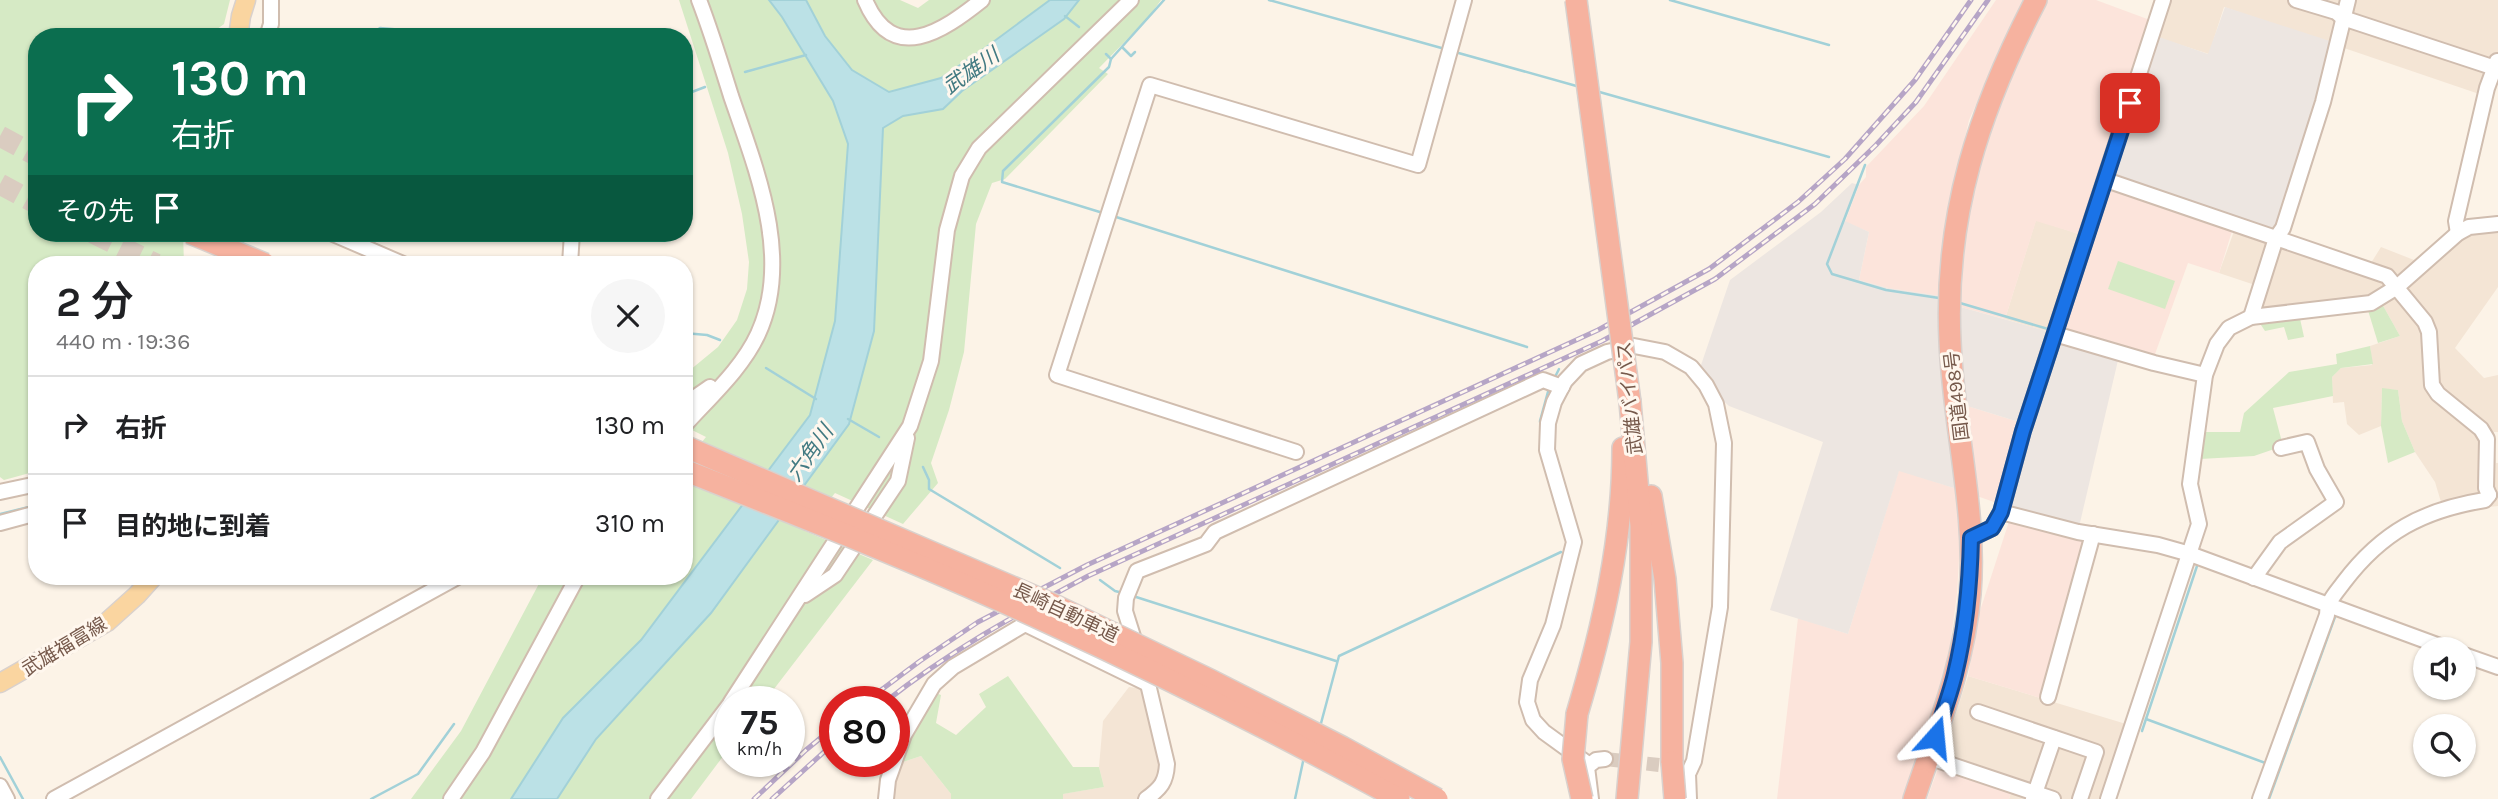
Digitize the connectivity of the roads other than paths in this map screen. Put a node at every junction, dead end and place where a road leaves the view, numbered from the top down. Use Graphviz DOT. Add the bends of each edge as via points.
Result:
graph roads {
  1 [pos="246,0"];
  2 [pos="271,0"];
  3 [pos="699,0"];
  4 [pos="865,0"];
  5 [pos="982,0"];
  6 [pos="1131,0"];
  7 [pos="1464,0"];
  8 [pos="1576,0"];
  9 [pos="2036,0"];
  10 [pos="2163,0"];
  11 [pos="2296,0"];
  12 [pos="2347,0"];
  13 [pos="2343,18"];
  14 [pos="240,28"];
  15 [pos="270,28"];
  16 [pos="2496,64"];
  17 [pos="2106,180"];
  18 [pos="2498,224"];
  19 [pos="2458,233"];
  20 [pos="2276,238"];
  21 [pos="212,242"];
  22 [pos="352,242"];
  23 [pos="246,256"];
  24 [pos="384,256"];
  25 [pos="2397,287"];
  26 [pos="2251,317"];
  27 [pos="2055,334"];
  28 [pos="741,361"];
  29 [pos="2205,375"];
  30 [pos="1562,387"];
  31 [pos="693,400"];
  32 [pos="1627,405"];
  33 [pos="693,416"];
  34 [pos="2281,448"];
  35 [pos="693,450"];
  36 [pos="1296,453"];
  37 [pos="693,474"];
  38 [pos="28,486"];
  39 [pos="0,492"];
  40 [pos="2494,497"];
  41 [pos="2001,512"];
  42 [pos="28,515"];
  43 [pos="0,523"];
  44 [pos="2092,534"];
  45 [pos="1971,538"];
  46 [pos="2190,554"];
  47 [pos="2254,578"];
  48 [pos="146,585"];
  49 [pos="443,585"];
  50 [pos="573,585"];
  51 [pos="2335,608"];
  52 [pos="2415,637"];
  53 [pos="2476,659"];
  54 [pos="2498,667"];
  55 [pos="0,683"];
  56 [pos="1148,684"];
  57 [pos="741,686"];
  58 [pos="2048,697"];
  59 [pos="1978,712"];
  60 [pos="714,724"];
  61 [pos="2054,737"];
  62 [pos="1928,757"];
  63 [pos="1605,759"];
  64 [pos="1588,764"];
  65 [pos="1673,767"];
  66 [pos="0,786"];
  67 [pos="2034,796"];
  68 [pos="7,799"];
  69 [pos="54,799"];
  70 [pos="451,799"];
  71 [pos="658,799"];
  72 [pos="886,799"];
  73 [pos="1146,799"];
  74 [pos="1399,799"];
  75 [pos="1437,799"];
  76 [pos="1582,799"];
  77 [pos="1591,799"];
  78 [pos="1627,799"];
  79 [pos="1675,799"];
  80 [pos="1689,799"];
  81 [pos="1914,799"];
  82 [pos="2053,799"];
  83 [pos="2080,799"];
  84 [pos="2108,799"];
  85 [pos="2260,799"];
  1 -- 14 [label="main road"];
  2 -- 15 [label="street"];
  3 -- 28 [label="street" via="753,159 772,253 769,294 758,334"];
  4 -- 5 [label="street" via="879,24 908,39 927,36 955,22"];
  6 -- 57 [label="street" via="979,148 962,176 947,230 931,361 910,426"];
  7 -- 36 [label="street" via="1418,165 1150,85 1057,375"];
  8 -- 32 [label="highway, 武雄バイパス, bridge"];
  9 -- 45 [label="highway, 国道498号" via="1982,118 1953,239 1950,343"];
  10 -- 17 [label="street"];
  11 -- 13 [label="street"];
  12 -- 13 [label="street"];
  13 -- 16 [label="street"];
  13 -- 20 [label="street" via="2323,102"];
  16 -- 19 [label="street" via="2456,221"];
  17 -- 20 [label="street"];
  17 -- 27 [label="street"];
  18 -- 19 [label="street"];
  19 -- 25 [label="street"];
  20 -- 25 [label="street" via="2387,276"];
  20 -- 26 [label="street"];
  21 -- 23 [label="highway, bridge"];
  22 -- 24 [label="street"];
  25 -- 26 [label="street" via="2362,305"];
  25 -- 40 [label="street" via="2425,322 2432,385 2487,439 2486,488"];
  26 -- 29 [label="street" via="2229,328"];
  27 -- 29 [label="street"];
  27 -- 41 [label="street"];
  28 -- 31 [label="street"];
  28 -- 33 [label="street"];
  29 -- 46 [label="street" via="2190,484 2199,524"];
  30 -- 56 [label="street" via="1543,380 1215,532 1206,544 1137,570 1125,611"];
  30 -- 64 [label="street" via="1548,423 1548,450 1574,542 1527,702 1533,720 1544,732"];
  30 -- 65 [label="street" via="1581,364 1634,346 1665,352 1690,367 1716,404 1724,443 1720,607 1694,761"];
  32 -- 65 [label="highway" via="1643,450 1665,579"];
  32 -- 76 [label="highway, bridge" via="1614,562 1600,638 1573,739"];
  32 -- 78 [label="highway, 武雄バイパス" via="1641,526 1641,642"];
  34 -- 47 [label="street" via="2307,442 2336,502 2280,542"];
  35 -- 75 [label="highway, 長崎自動車道, bridge" via="1066,611 1282,716"];
  37 -- 74 [label="highway, 長崎自動車道, bridge" via="878,547 1046,621 1203,696"];
  38 -- 39 [label="street"];
  40 -- 51 [label="street" via="2434,511 2392,534 2359,564"];
  41 -- 44 [label="street"];
  41 -- 45 [label="street" via="1992,528"];
  42 -- 43 [label="street"];
  44 -- 46 [label="street"];
  44 -- 58 [label="street"];
  45 -- 62 [label="highway, 国道498号" via="1970,596 1955,675"];
  46 -- 47 [label="street"];
  46 -- 84 [label="street"];
  47 -- 51 [label="street"];
  48 -- 55 [label="main road, 武雄福富線" via="107,622"];
  49 -- 69 [label="street"];
  50 -- 70 [label="street" via="484,752"];
  51 -- 52 [label="street"];
  51 -- 85 [label="street" via="2327,615"];
  53 -- 54 [label="street"];
  56 -- 72 [label="street" via="1025,624 953,667 934,684 904,735"];
  56 -- 73 [label="street" via="1167,764 1161,788"];
  59 -- 61 [label="street"];
  60 -- 71 [label="street"];
  61 -- 67 [label="street"];
  61 -- 83 [label="street" via="2096,752"];
  62 -- 67 [label="street"];
  62 -- 81 [label="highway, 国道498号"];
  63 -- 64 [label="street"];
  64 -- 77 [label="street"];
  65 -- 79 [label="highway, bridge"];
  65 -- 80 [label="street"];
  66 -- 68 [label="street"];
  67 -- 82 [label="street"];
}
